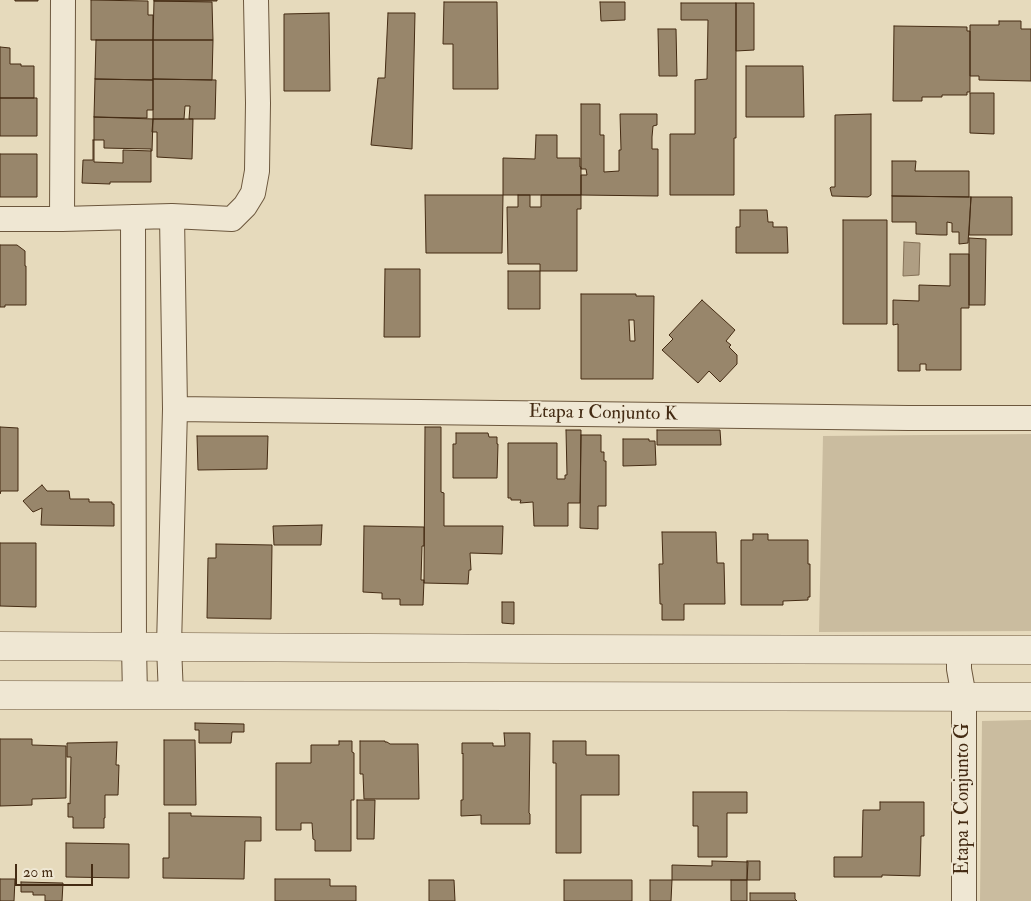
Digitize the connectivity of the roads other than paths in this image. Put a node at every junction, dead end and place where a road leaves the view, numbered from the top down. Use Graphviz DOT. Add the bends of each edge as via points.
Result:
graph roads {
  1 [pos="63,0"];
  2 [pos="256,0"];
  3 [pos="172,216"];
  4 [pos="133,217"];
  5 [pos="0,219"];
  6 [pos="62,220"];
  7 [pos="174,409"];
  8 [pos="1031,418"];
  9 [pos="0,646"];
  10 [pos="134,646"];
  11 [pos="169,646"];
  12 [pos="959,650"];
  13 [pos="1031,650"];
  14 [pos="0,696"];
  15 [pos="135,696"];
  16 [pos="171,696"];
  17 [pos="964,697"];
  18 [pos="1031,697"];
  19 [pos="964,901"];
  1 -- 6 [label="street"];
  2 -- 3 [label="street" via="258,112 253,193 232,219"];
  3 -- 4 [label="street"];
  3 -- 7 [label="street"];
  4 -- 6 [label="street"];
  4 -- 10 [label="street"];
  5 -- 6 [label="street"];
  7 -- 8 [label="street, Etapa 1 Conjunto K"];
  7 -- 11 [label="street"];
  9 -- 10 [label="street"];
  10 -- 11 [label="street"];
  10 -- 15 [label="street"];
  11 -- 12 [label="street"];
  11 -- 16 [label="street"];
  12 -- 13 [label="street"];
  12 -- 17 [label="street, Etapa 1 Conjunto G"];
  14 -- 15 [label="street"];
  15 -- 16 [label="street"];
  16 -- 17 [label="street"];
  17 -- 18 [label="street"];
  17 -- 19 [label="street, Etapa 1 Conjunto G"];
}
